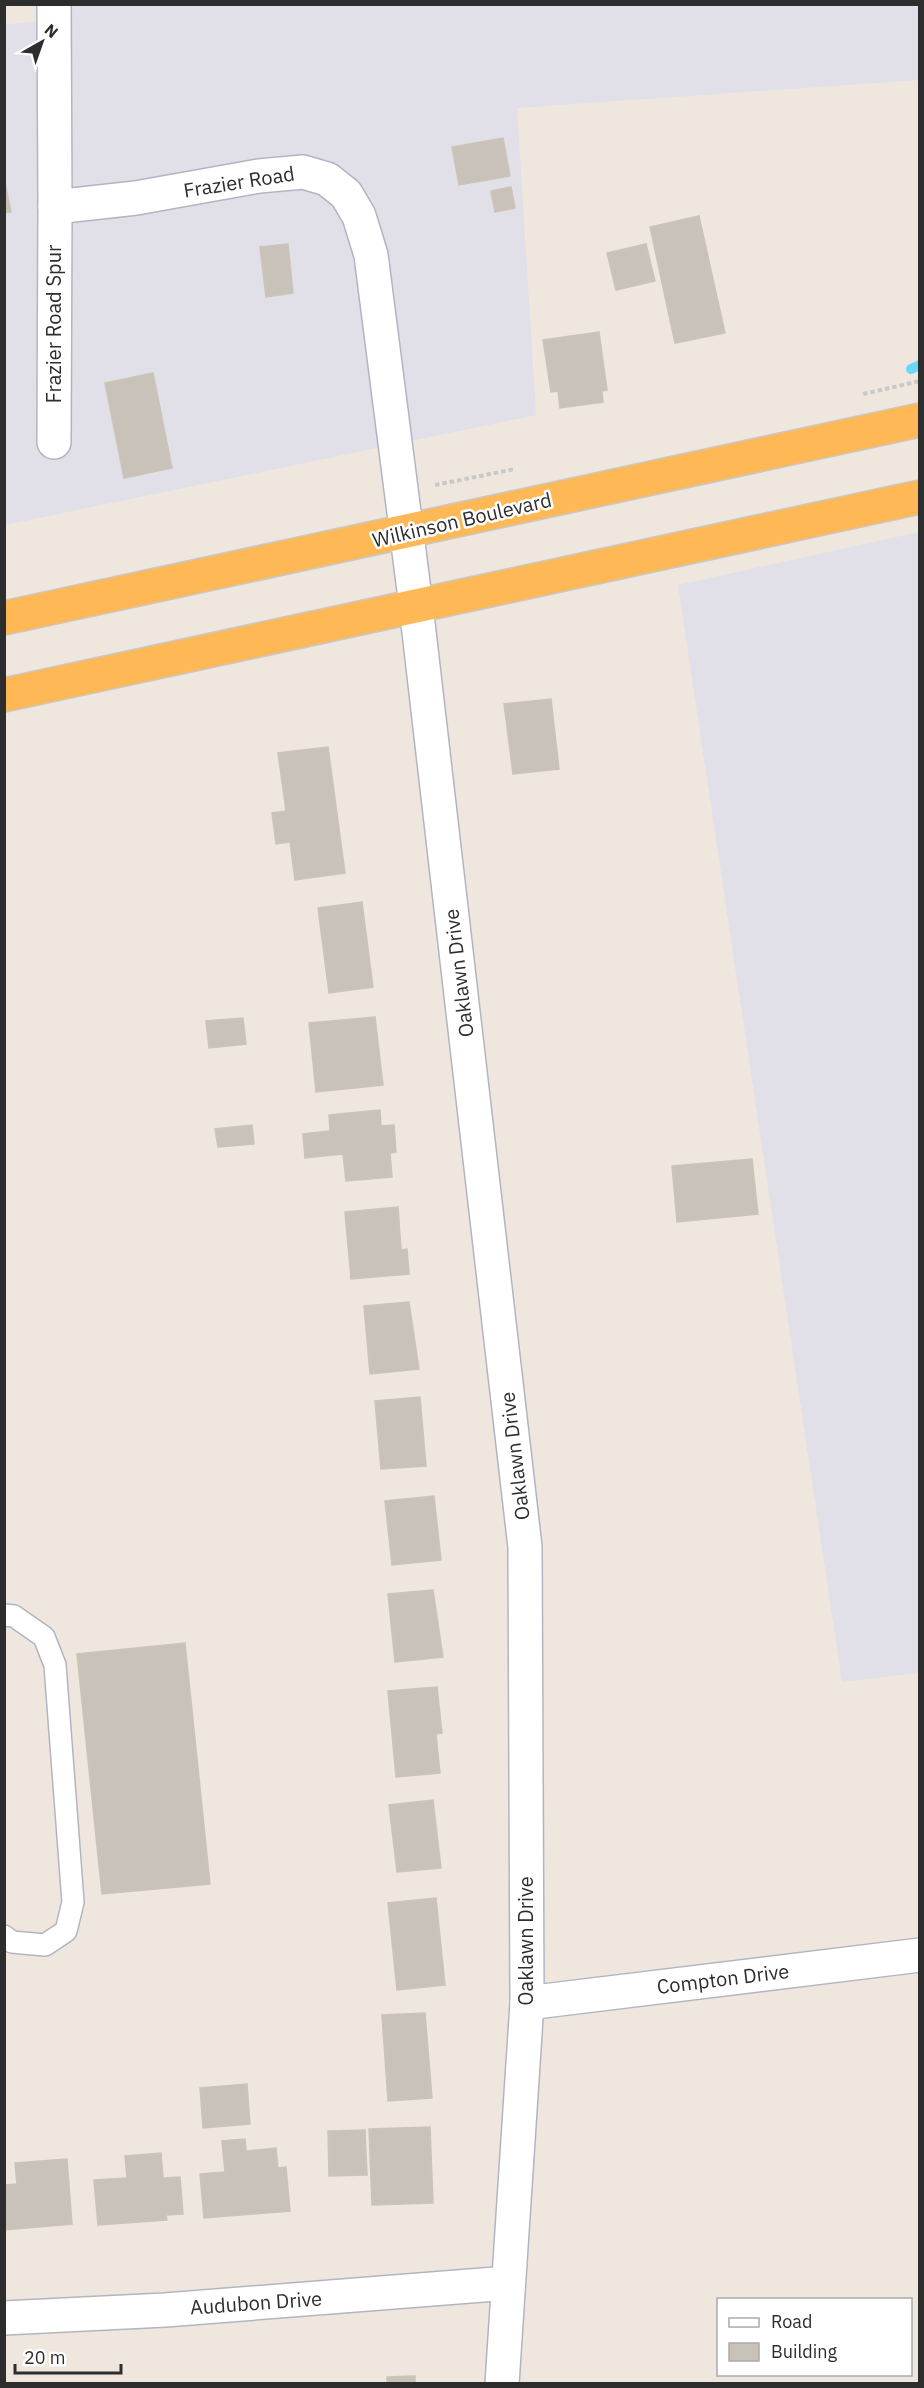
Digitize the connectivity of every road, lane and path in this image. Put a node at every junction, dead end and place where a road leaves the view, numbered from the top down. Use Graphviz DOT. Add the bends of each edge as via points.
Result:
graph roads {
  1 [pos="54,4"];
  2 [pos="55,207"];
  3 [pos="920,420"];
  4 [pos="54,442"];
  5 [pos="920,497"];
  6 [pos="405,533"];
  7 [pos="417,606"];
  8 [pos="4,618"];
  9 [pos="4,695"];
  10 [pos="4,1615"];
  11 [pos="4,1936"];
  12 [pos="920,1955"];
  13 [pos="527,2003"];
  14 [pos="508,2283"];
  15 [pos="4,2318"];
  16 [pos="502,2384"];
  1 -- 2 [label="street"];
  2 -- 4 [label="street, Frazier Road Spur"];
  2 -- 6 [label="street, Frazier Road" via="136,198 290,172 316,174 338,186 359,216 371,255"];
  3 -- 6 [label="highway, Wilkinson Boulevard"];
  5 -- 7 [label="highway"];
  6 -- 7 [label="street, Oaklawn Drive"];
  6 -- 8 [label="highway, Wilkinson Boulevard"];
  7 -- 9 [label="highway"];
  7 -- 13 [label="street, Oaklawn Drive" via="525,1547"];
  10 -- 11 [label="lane" via="14,1616 45,1637 55,1665 73,1902 66,1931 45,1946 12,1942"];
  12 -- 13 [label="street, Compton Drive"];
  13 -- 14 [label="street, Oaklawn Drive"];
  14 -- 15 [label="street, Audubon Drive" via="165,2310"];
  14 -- 16 [label="street, Oaklawn Drive"];
}
